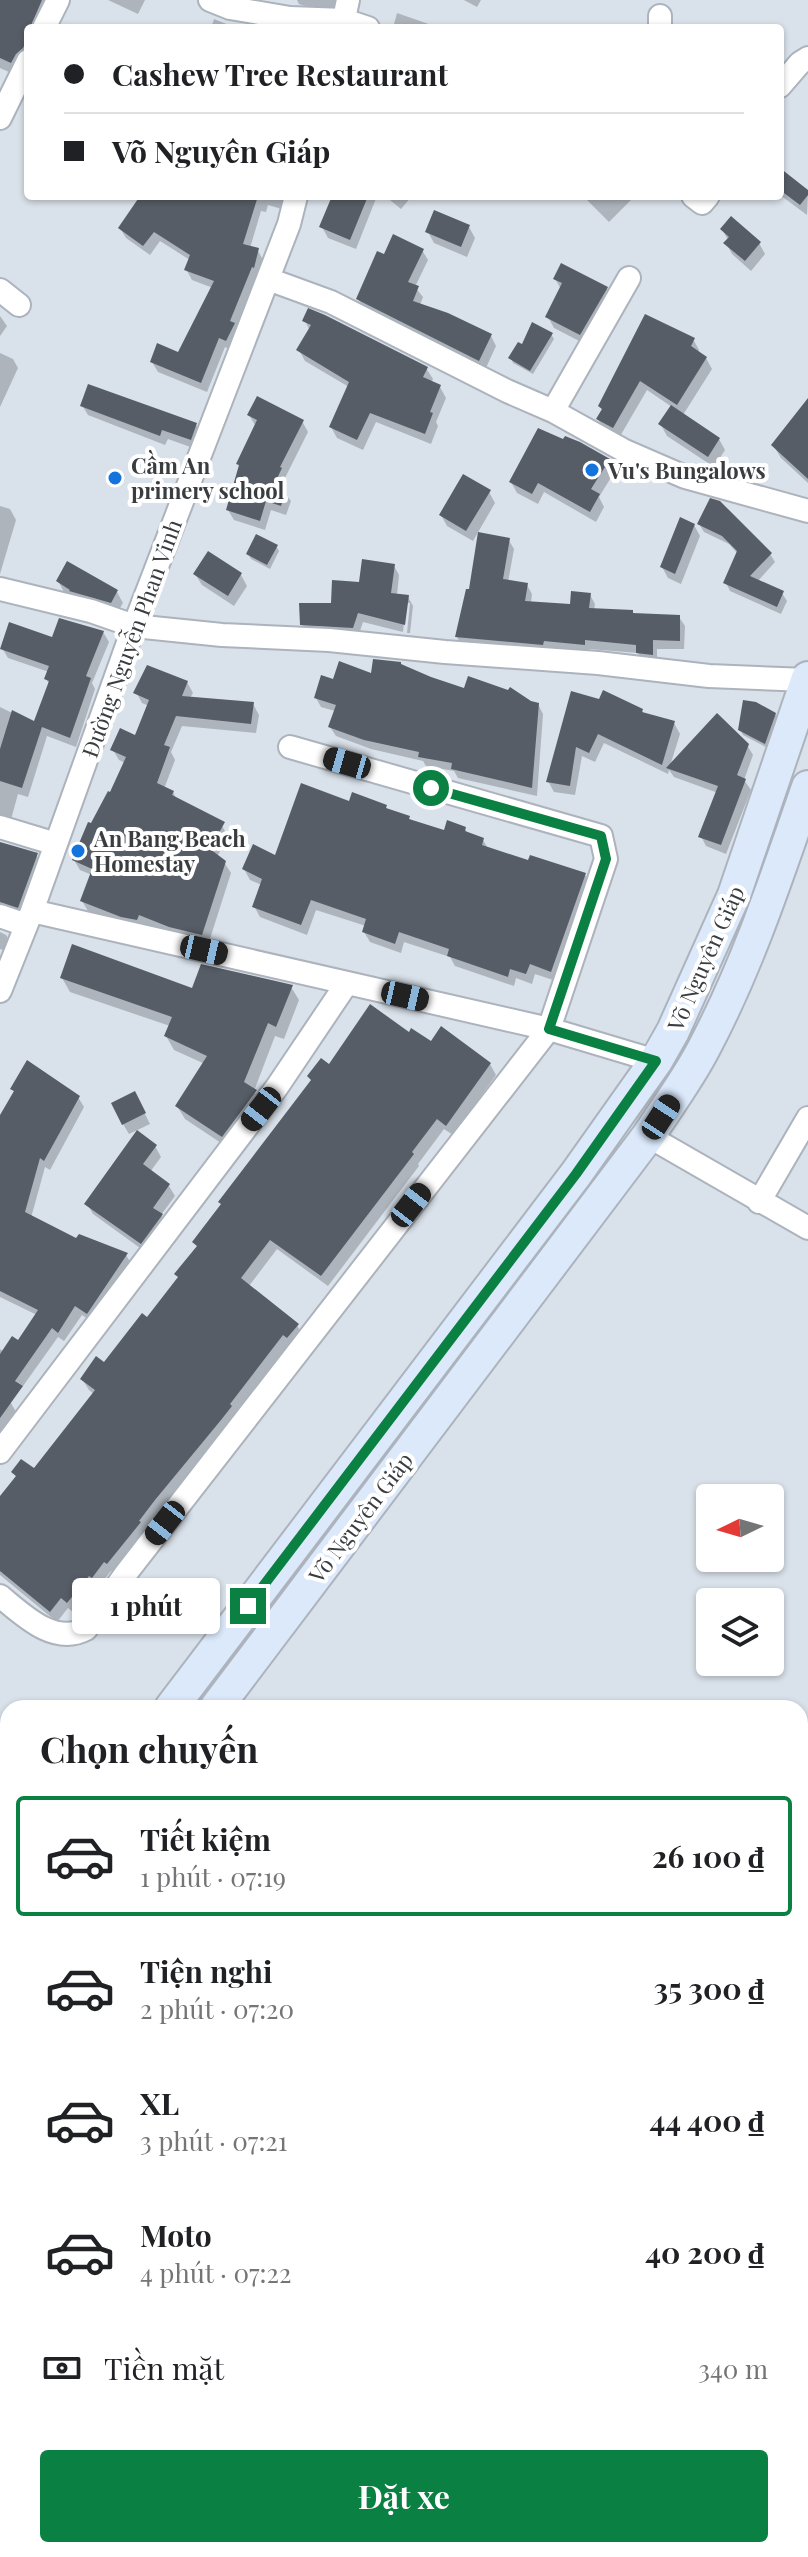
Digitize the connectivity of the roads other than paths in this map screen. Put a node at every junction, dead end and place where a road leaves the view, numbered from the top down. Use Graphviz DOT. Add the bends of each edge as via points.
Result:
graph roads {
  1 [pos="58,0"];
  2 [pos="210,0"];
  3 [pos="345,16"];
  4 [pos="46,24"];
  5 [pos="808,58"];
  6 [pos="24,69"];
  7 [pos="784,81"];
  8 [pos="0,118"];
  9 [pos="295,200"];
  10 [pos="629,278"];
  11 [pos="268,279"];
  12 [pos="0,290"];
  13 [pos="19,305"];
  14 [pos="553,411"];
  15 [pos="808,511"];
  16 [pos="0,589"];
  17 [pos="134,626"];
  18 [pos="808,679"];
  19 [pos="290,747"];
  20 [pos="808,787"];
  21 [pos="0,827"];
  22 [pos="56,844"];
  23 [pos="0,916"];
  24 [pos="29,918"];
  25 [pos="347,983"];
  26 [pos="0,991"];
  27 [pos="549,1029"];
  28 [pos="656,1061"];
  29 [pos="686,1079"];
  30 [pos="808,1118"];
  31 [pos="648,1136"];
  32 [pos="759,1202"];
  33 [pos="808,1228"];
  34 [pos="0,1452"];
  35 [pos="0,1596"];
  36 [pos="177,1700"];
  37 [pos="222,1700"];
  1 -- 4 [label="street"];
  2 -- 3 [label="street" via="290,18"];
  5 -- 7 [label="street"];
  6 -- 8 [label="street"];
  9 -- 11 [label="street, Đường Nguyễn Phan Vinh"];
  10 -- 14 [label="street"];
  11 -- 14 [label="street" via="331,302"];
  11 -- 17 [label="street, Đường Nguyễn Phan Vinh"];
  12 -- 13 [label="street"];
  14 -- 15 [label="street" via="685,477"];
  16 -- 17 [label="street"];
  17 -- 18 [label="street" via="709,676"];
  17 -- 22 [label="street, Đường Nguyễn Phan Vinh"];
  18 -- 28 [label="main road, Võ Nguyên Giáp" via="734,895"];
  19 -- 27 [label="street" via="601,836 606,859"];
  20 -- 29 [label="main road, Võ Nguyên Giáp" via="735,986"];
  21 -- 22 [label="street"];
  22 -- 24 [label="street, Đường Nguyễn Phan Vinh"];
  23 -- 24 [label="street"];
  24 -- 25 [label="street"];
  24 -- 26 [label="street, Đường Nguyễn Phan Vinh"];
  25 -- 27 [label="street"];
  25 -- 34 [label="street" via="277,1087"];
  27 -- 28 [label="street"];
  27 -- 35 [label="street" via="86,1629 52,1632"];
  28 -- 29 [label="main road"];
  28 -- 36 [label="main road, Võ Nguyên Giáp"];
  29 -- 31 [label="main road, Võ Nguyên Giáp"];
  30 -- 32 [label="street"];
  31 -- 32 [label="street"];
  31 -- 37 [label="main road, Võ Nguyên Giáp"];
  32 -- 33 [label="street"];
}
